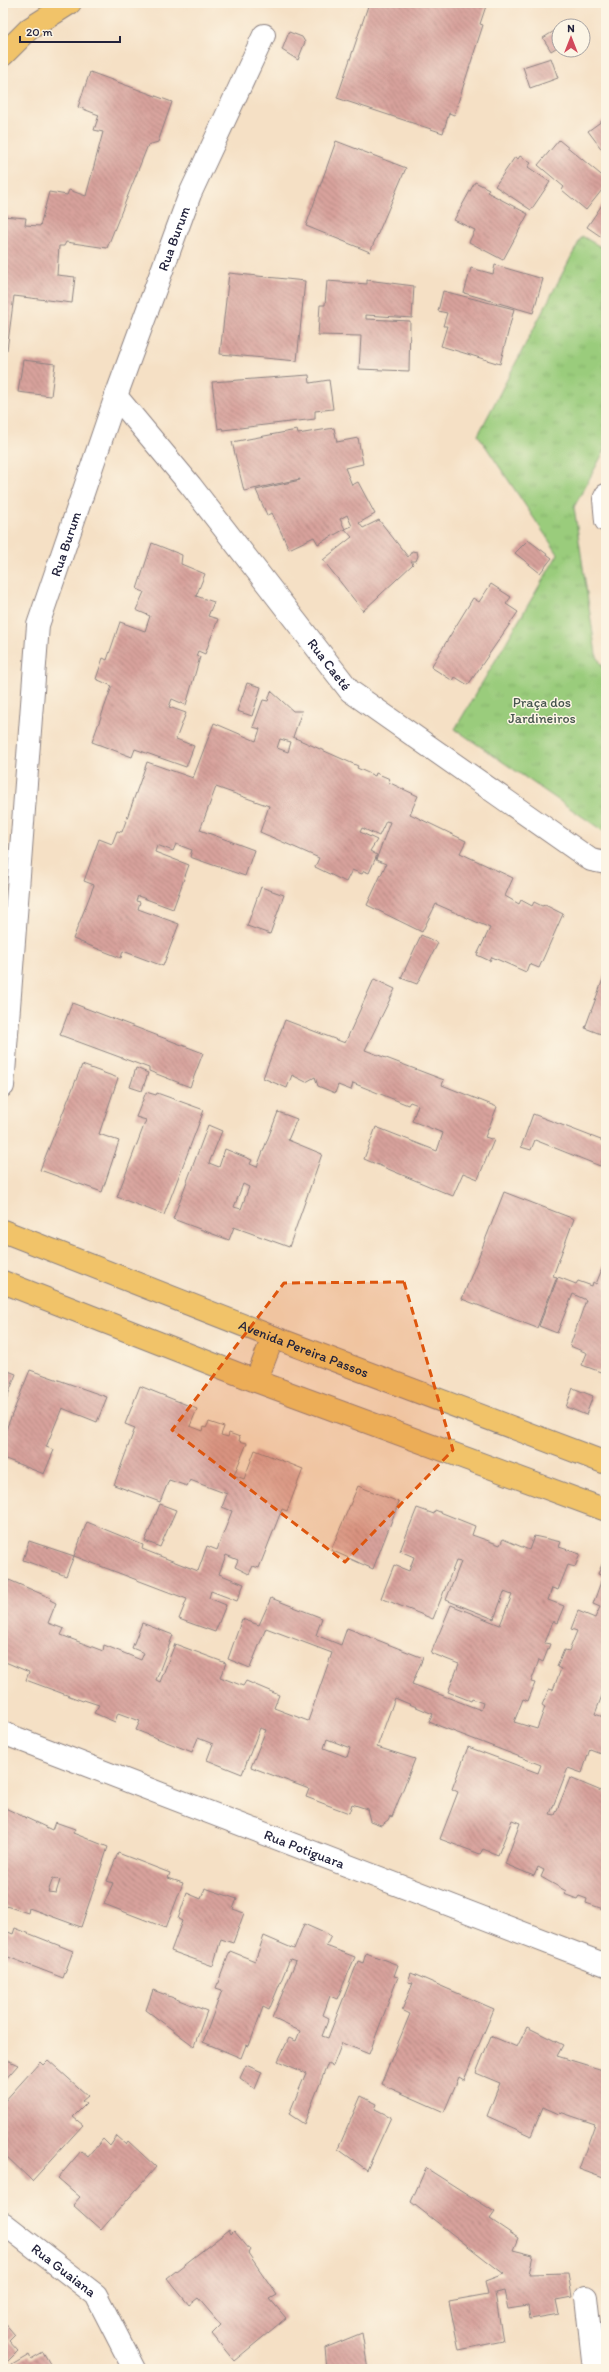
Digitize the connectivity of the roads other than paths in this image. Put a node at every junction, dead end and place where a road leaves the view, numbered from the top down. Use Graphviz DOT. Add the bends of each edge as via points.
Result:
graph roads {
  1 [pos="70,3"];
  2 [pos="264,35"];
  3 [pos="3,55"];
  4 [pos="116,396"];
  5 [pos="606,495"];
  6 [pos="606,521"];
  7 [pos="606,863"];
  8 [pos="3,1086"];
  9 [pos="3,1231"];
  10 [pos="3,1282"];
  11 [pos="273,1337"];
  12 [pos="256,1381"];
  13 [pos="606,1463"];
  14 [pos="606,1510"];
  15 [pos="3,1733"];
  16 [pos="606,1965"];
  17 [pos="3,2223"];
  18 [pos="586,2297"];
  19 [pos="134,2369"];
  20 [pos="594,2369"];
  1 -- 3 [label="main road" via="28,29"];
  2 -- 4 [label="street, Rua Burum" via="190,194"];
  4 -- 7 [label="street, Rua Caeté" via="192,486 350,691 591,860"];
  4 -- 8 [label="street, Rua Burum" via="38,625"];
  5 -- 6 [label="street"];
  9 -- 11 [label="main road, Avenida Pereira Passos"];
  10 -- 12 [label="main road"];
  11 -- 12 [label="main road"];
  11 -- 13 [label="main road, Avenida Pereira Passos"];
  12 -- 14 [label="main road"];
  15 -- 16 [label="street, Rua Potiguara"];
  17 -- 19 [label="street, Rua Guaiana" via="96,2295"];
  18 -- 20 [label="street"];
}
